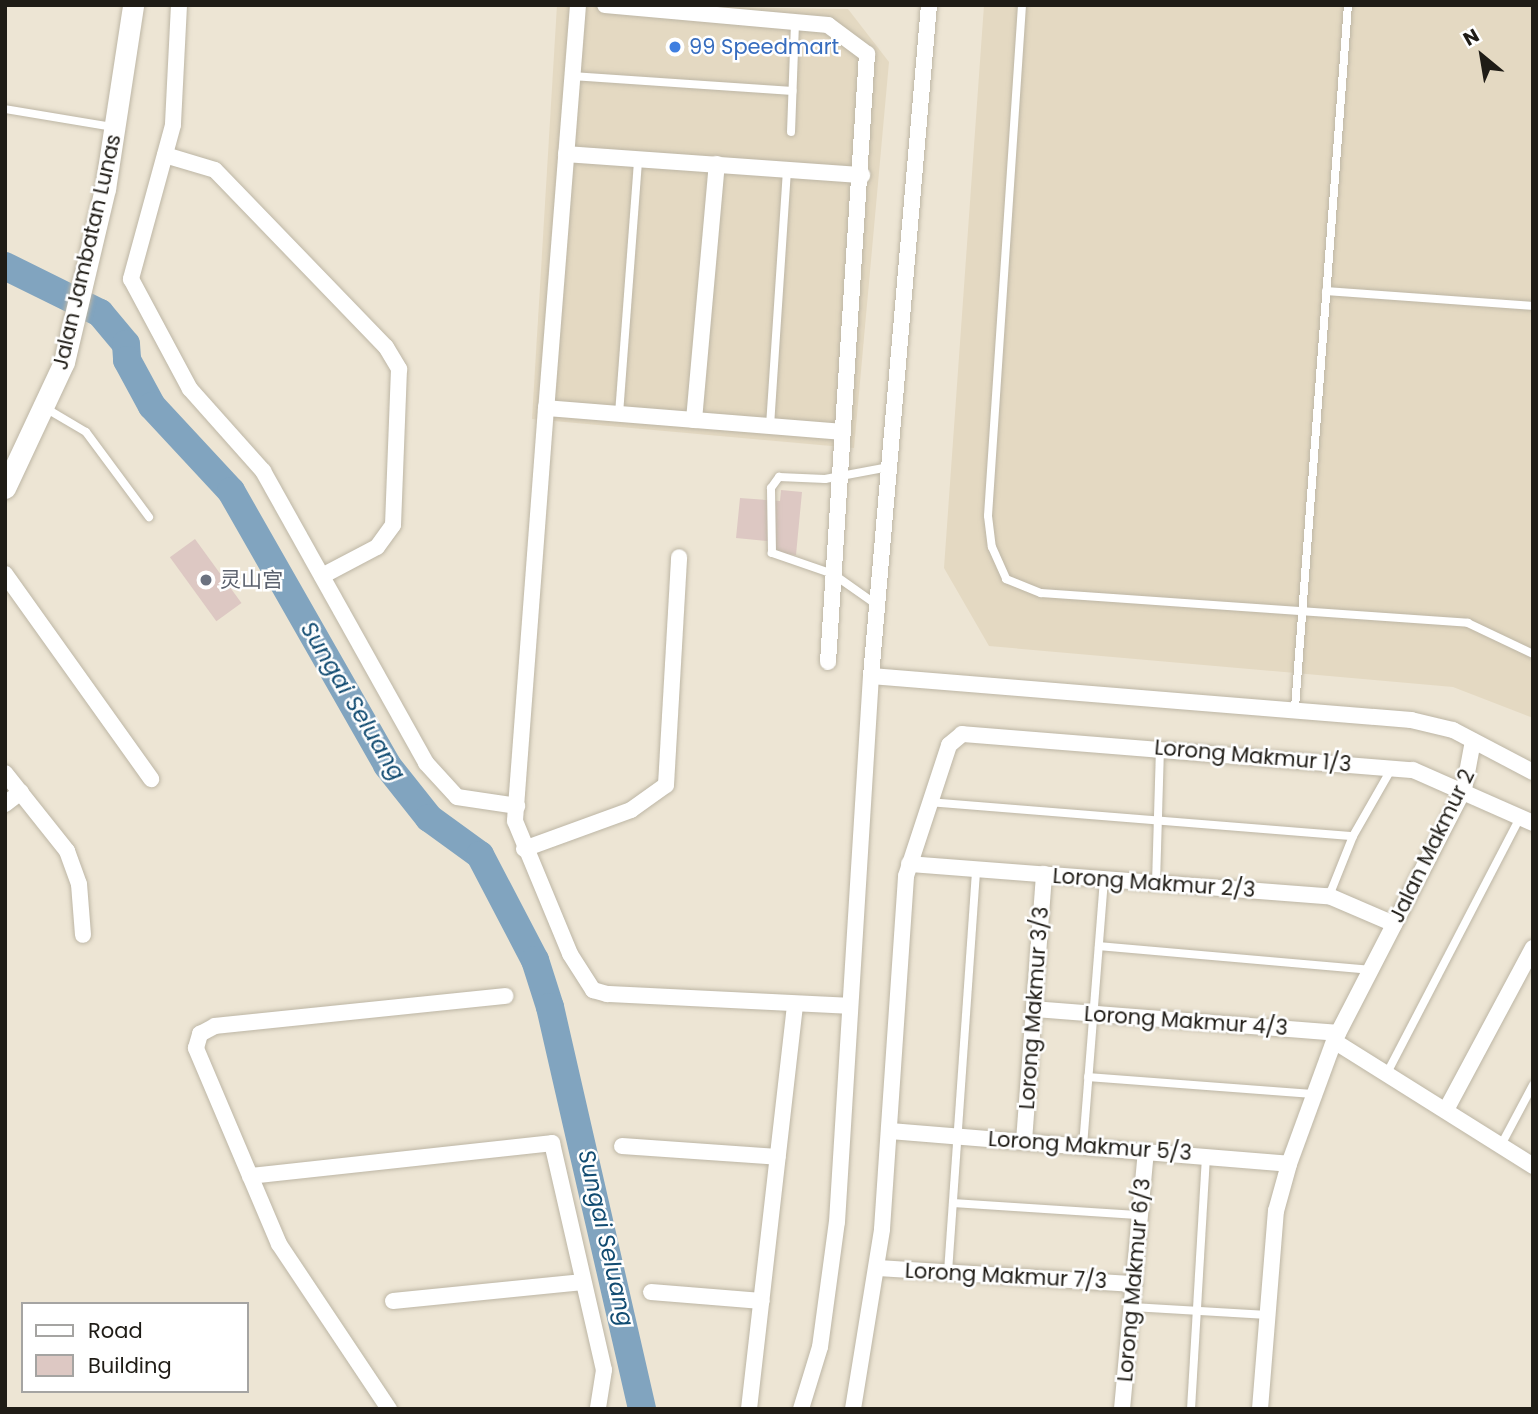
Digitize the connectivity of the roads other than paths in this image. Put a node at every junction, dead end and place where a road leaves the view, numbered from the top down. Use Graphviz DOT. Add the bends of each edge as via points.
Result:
graph roads {
  1 [pos="133,5"];
  2 [pos="179,5"];
  3 [pos="578,5"];
  4 [pos="605,5"];
  5 [pos="929,5"];
  6 [pos="1022,5"];
  7 [pos="1348,5"];
  8 [pos="795,19"];
  9 [pos="572,76"];
  10 [pos="792,91"];
  11 [pos="5,109"];
  12 [pos="115,128"];
  13 [pos="791,131"];
  14 [pos="566,153"];
  15 [pos="165,155"];
  16 [pos="638,159"];
  17 [pos="717,164"];
  18 [pos="787,169"];
  19 [pos="862,175"];
  20 [pos="1326,291"];
  21 [pos="1533,306"];
  22 [pos="546,408"];
  23 [pos="47,409"];
  24 [pos="619,414"];
  25 [pos="694,420"];
  26 [pos="770,426"];
  27 [pos="842,432"];
  28 [pos="889,467"];
  29 [pos="839,475"];
  30 [pos="5,488"];
  31 [pos="149,517"];
  32 [pos="678,557"];
  33 [pos="5,574"];
  34 [pos="834,574"];
  35 [pos="322,576"];
  36 [pos="877,605"];
  37 [pos="1301,610"];
  38 [pos="1533,654"];
  39 [pos="828,662"];
  40 [pos="871,676"];
  41 [pos="1295,708"];
  42 [pos="1472,741"];
  43 [pos="1160,748"];
  44 [pos="1392,768"];
  45 [pos="1533,772"];
  46 [pos="5,773"];
  47 [pos="151,779"];
  48 [pos="1464,789"];
  49 [pos="20,792"];
  50 [pos="929,802"];
  51 [pos="5,804"];
  52 [pos="517,806"];
  53 [pos="1159,819"];
  54 [pos="1527,820"];
  55 [pos="1353,836"];
  56 [pos="524,849"];
  57 [pos="909,864"];
  58 [pos="976,869"];
  59 [pos="1044,874"];
  60 [pos="1104,879"];
  61 [pos="1156,883"];
  62 [pos="1329,896"];
  63 [pos="1394,924"];
  64 [pos="83,935"];
  65 [pos="1098,946"];
  66 [pos="1533,948"];
  67 [pos="1371,970"];
  68 [pos="505,996"];
  69 [pos="795,1006"];
  70 [pos="850,1006"];
  71 [pos="1034,1009"];
  72 [pos="1093,1014"];
  73 [pos="1336,1037"];
  74 [pos="1387,1073"];
  75 [pos="1088,1077"];
  76 [pos="1533,1085"];
  77 [pos="1315,1094"];
  78 [pos="1446,1110"];
  79 [pos="890,1131"];
  80 [pos="958,1136"];
  81 [pos="1024,1141"];
  82 [pos="1501,1145"];
  83 [pos="622,1146"];
  84 [pos="1083,1146"];
  85 [pos="1146,1151"];
  86 [pos="1206,1155"];
  87 [pos="778,1157"];
  88 [pos="1289,1164"];
  89 [pos="1533,1166"];
  90 [pos="250,1176"];
  91 [pos="953,1203"];
  92 [pos="1141,1215"];
  93 [pos="878,1268"];
  94 [pos="948,1272"];
  95 [pos="583,1282"];
  96 [pos="1135,1284"];
  97 [pos="651,1292"];
  98 [pos="393,1301"];
  99 [pos="762,1301"];
  100 [pos="1132,1307"];
  101 [pos="1198,1311"];
  102 [pos="1268,1315"];
  103 [pos="388,1409"];
  104 [pos="598,1409"];
  105 [pos="749,1409"];
  106 [pos="801,1409"];
  107 [pos="853,1409"];
  108 [pos="1122,1409"];
  109 [pos="1191,1409"];
  110 [pos="1260,1409"];
  1 -- 12 [label="main road, Jalan Jambatan Lunas"];
  2 -- 15 [label="street" via="173,125"];
  3 -- 9 [label="street"];
  4 -- 8 [label="street"];
  5 -- 28 [label="street"];
  6 -- 37 [label="lane" via="988,516 998,566 1020,589 1041,593"];
  7 -- 20 [label="lane"];
  8 -- 10 [label="lane"];
  8 -- 19 [label="street" via="840,30 867,54"];
  9 -- 10 [label="lane"];
  9 -- 14 [label="street"];
  10 -- 13 [label="lane"];
  11 -- 12 [label="lane"];
  12 -- 23 [label="main road, Jalan Jambatan Lunas" via="71,336"];
  14 -- 16 [label="street"];
  14 -- 22 [label="street"];
  15 -- 35 [label="street" via="131,279 176,368 263,471"];
  15 -- 35 [label="street" via="215,170 399,369 393,526 377,547"];
  16 -- 17 [label="street"];
  16 -- 24 [label="lane"];
  17 -- 18 [label="street"];
  17 -- 25 [label="street"];
  18 -- 19 [label="street"];
  18 -- 26 [label="lane"];
  19 -- 27 [label="street"];
  20 -- 21 [label="lane"];
  20 -- 37 [label="lane"];
  22 -- 24 [label="street"];
  22 -- 52 [label="street"];
  23 -- 30 [label="main road, Jalan Jambatan Lunas"];
  23 -- 31 [label="lane" via="86,432"];
  24 -- 25 [label="street"];
  25 -- 26 [label="street"];
  26 -- 27 [label="street"];
  27 -- 29 [label="street"];
  28 -- 29 [label="lane"];
  28 -- 36 [label="street"];
  29 -- 34 [label="street"];
  29 -- 34 [label="lane" via="779,477 771,488 772,553"];
  32 -- 56 [label="street" via="666,786 631,810"];
  33 -- 47 [label="street"];
  34 -- 36 [label="lane"];
  34 -- 39 [label="street"];
  35 -- 52 [label="street" via="440,782 457,797"];
  36 -- 40 [label="street"];
  37 -- 38 [label="lane" via="1468,623"];
  37 -- 41 [label="lane"];
  40 -- 41 [label="street, Jalan Makmur 2"];
  40 -- 70 [label="street"];
  41 -- 42 [label="street, Jalan Makmur 2" via="1411,720"];
  42 -- 45 [label="street"];
  42 -- 48 [label="street, Jalan Makmur 2" via="1473,763"];
  43 -- 44 [label="street, Lorong Makmur 1/3"];
  43 -- 50 [label="street, Lorong Makmur 1/3" via="962,734 949,745"];
  43 -- 53 [label="lane"];
  44 -- 48 [label="street, Lorong Makmur 1/3"];
  44 -- 55 [label="lane"];
  46 -- 49 [label="street"];
  48 -- 54 [label="street, Lorong Makmur 1/3"];
  48 -- 63 [label="street, Jalan Makmur 2"];
  49 -- 51 [label="street"];
  49 -- 64 [label="street" via="75,869"];
  50 -- 53 [label="lane"];
  50 -- 57 [label="street"];
  52 -- 56 [label="street"];
  53 -- 55 [label="lane"];
  53 -- 61 [label="lane"];
  54 -- 74 [label="lane"];
  55 -- 62 [label="lane"];
  56 -- 69 [label="street" via="593,990"];
  57 -- 58 [label="street, Lorong Makmur 2/3"];
  57 -- 79 [label="street"];
  58 -- 59 [label="street, Lorong Makmur 2/3"];
  58 -- 80 [label="lane"];
  59 -- 60 [label="street, Lorong Makmur 2/3"];
  59 -- 71 [label="street, Lorong Makmur 3/3"];
  60 -- 61 [label="street, Lorong Makmur 2/3"];
  60 -- 65 [label="lane"];
  61 -- 62 [label="street, Lorong Makmur 2/3"];
  62 -- 63 [label="street, Lorong Makmur 2/3"];
  63 -- 67 [label="street, Jalan Makmur 2"];
  65 -- 67 [label="lane"];
  65 -- 72 [label="lane"];
  66 -- 78 [label="street"];
  67 -- 73 [label="street, Jalan Makmur 2"];
  68 -- 90 [label="street" via="215,1026 200,1034 196,1048"];
  69 -- 70 [label="street"];
  69 -- 87 [label="street"];
  70 -- 106 [label="street" via="837,1222 820,1347"];
  71 -- 72 [label="street, Lorong Makmur 4/3"];
  71 -- 81 [label="street, Lorong Makmur 3/3"];
  72 -- 73 [label="street, Lorong Makmur 4/3"];
  72 -- 75 [label="lane"];
  73 -- 74 [label="street"];
  73 -- 77 [label="street, Jalan Makmur 2"];
  74 -- 78 [label="street"];
  75 -- 77 [label="lane"];
  75 -- 84 [label="lane"];
  76 -- 82 [label="lane"];
  77 -- 88 [label="street, Jalan Makmur 2"];
  78 -- 82 [label="street"];
  79 -- 80 [label="street, Lorong Makmur 5/3"];
  79 -- 93 [label="street"];
  80 -- 81 [label="street, Lorong Makmur 5/3"];
  80 -- 91 [label="lane"];
  81 -- 84 [label="street, Lorong Makmur 5/3"];
  82 -- 89 [label="street"];
  83 -- 87 [label="street"];
  84 -- 85 [label="street, Lorong Makmur 5/3"];
  85 -- 86 [label="street, Lorong Makmur 5/3"];
  85 -- 92 [label="street, Lorong Makmur 6/3"];
  86 -- 88 [label="street, Lorong Makmur 5/3"];
  86 -- 101 [label="lane"];
  87 -- 99 [label="street"];
  88 -- 102 [label="street, Jalan Makmur 2" via="1276,1211"];
  90 -- 95 [label="street" via="552,1143"];
  90 -- 103 [label="street" via="292,1266"];
  91 -- 92 [label="lane"];
  91 -- 94 [label="lane"];
  92 -- 96 [label="street, Lorong Makmur 6/3"];
  93 -- 94 [label="street, Lorong Makmur 7/3"];
  93 -- 107 [label="street"];
  94 -- 96 [label="street, Lorong Makmur 7/3"];
  95 -- 98 [label="street"];
  95 -- 104 [label="street" via="604,1370"];
  96 -- 100 [label="street, Lorong Makmur 6/3"];
  97 -- 99 [label="street"];
  99 -- 105 [label="street"];
  100 -- 101 [label="lane"];
  100 -- 108 [label="street, Lorong Makmur 6/3"];
  101 -- 102 [label="lane"];
  101 -- 109 [label="lane"];
  102 -- 110 [label="street, Jalan Makmur 2"];
}
